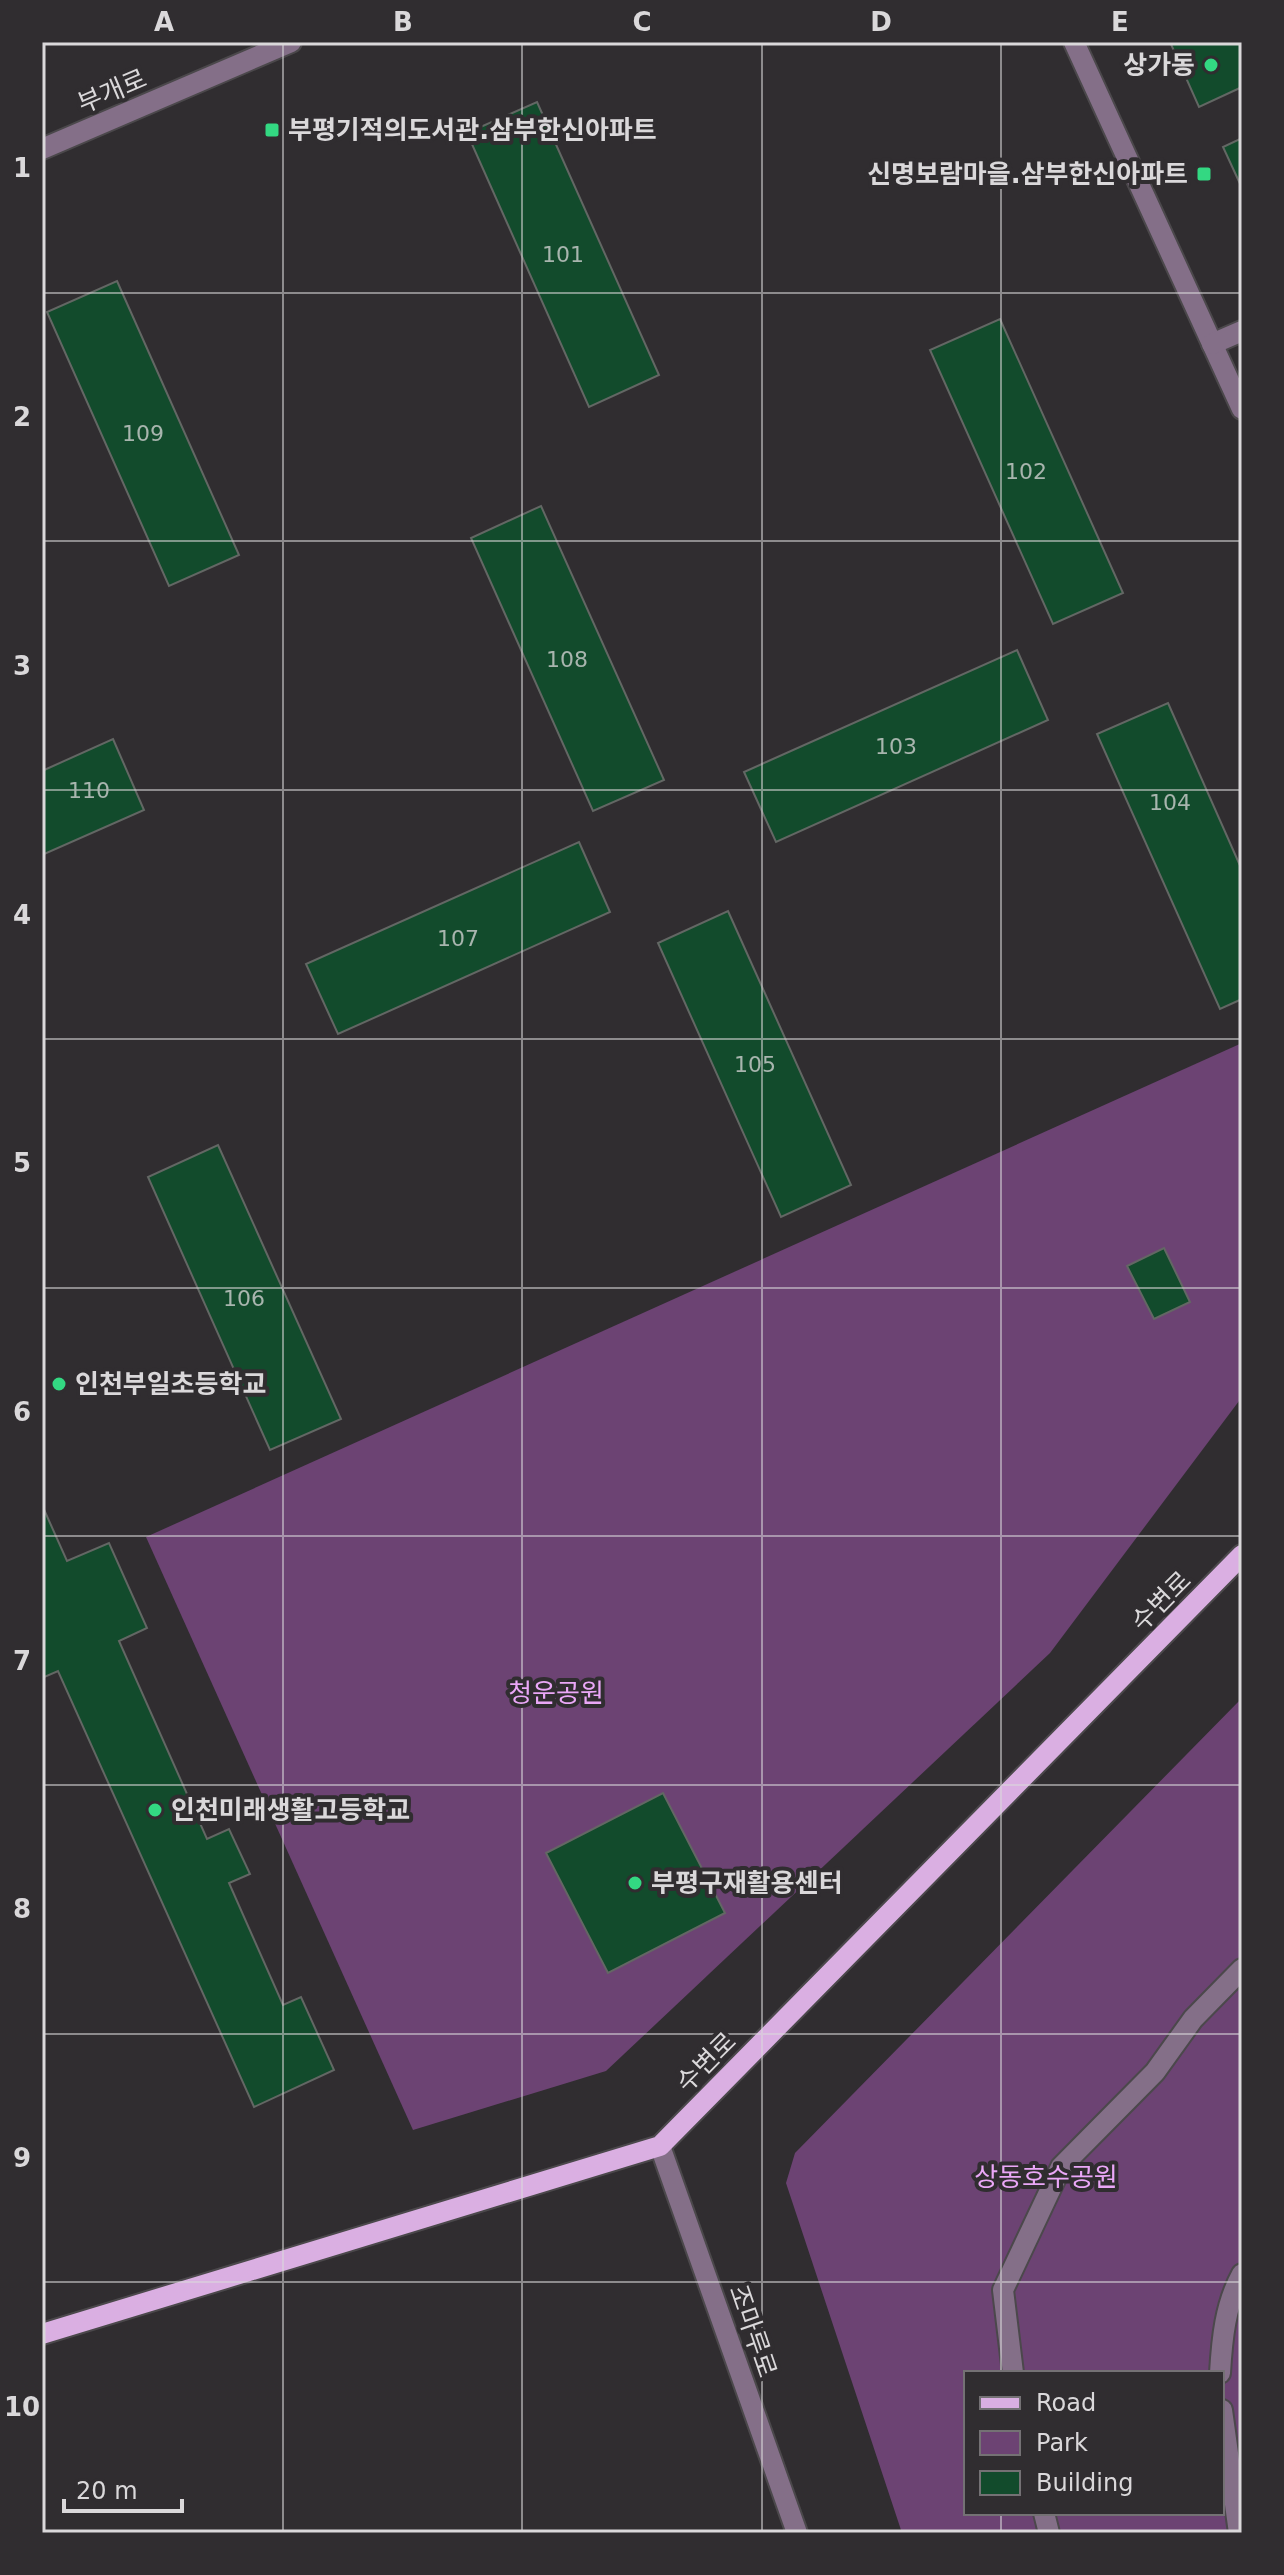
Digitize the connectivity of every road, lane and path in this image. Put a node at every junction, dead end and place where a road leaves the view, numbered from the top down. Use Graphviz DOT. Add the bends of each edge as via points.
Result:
graph roads {
  1 [pos="291,42"];
  2 [pos="1074,42"];
  3 [pos="42,149"];
  4 [pos="1242,331"];
  5 [pos="1212,344"];
  6 [pos="1242,409"];
  7 [pos="1242,1555"];
  8 [pos="1242,1969"];
  9 [pos="660,2146"];
  10 [pos="1242,2274"];
  11 [pos="42,2334"];
  12 [pos="1013,2371"];
  13 [pos="1220,2371"];
  14 [pos="1224,2424"];
  15 [pos="797,2533"];
  16 [pos="1239,2533"];
  1 -- 3 [label="street, 부개로"];
  2 -- 5 [label="street"];
  4 -- 5 [label="street"];
  5 -- 6 [label="street"];
  7 -- 9 [label="main road, 수변로"];
  8 -- 12 [label="street" via="1193,2019 1155,2072 1061,2167 1003,2290"];
  9 -- 11 [label="main road, 수변로"];
  9 -- 15 [label="street, 조마루로"];
  10 -- 13 [label="street" via="1223,2333"];
  14 -- 16 [label="street"];
}
